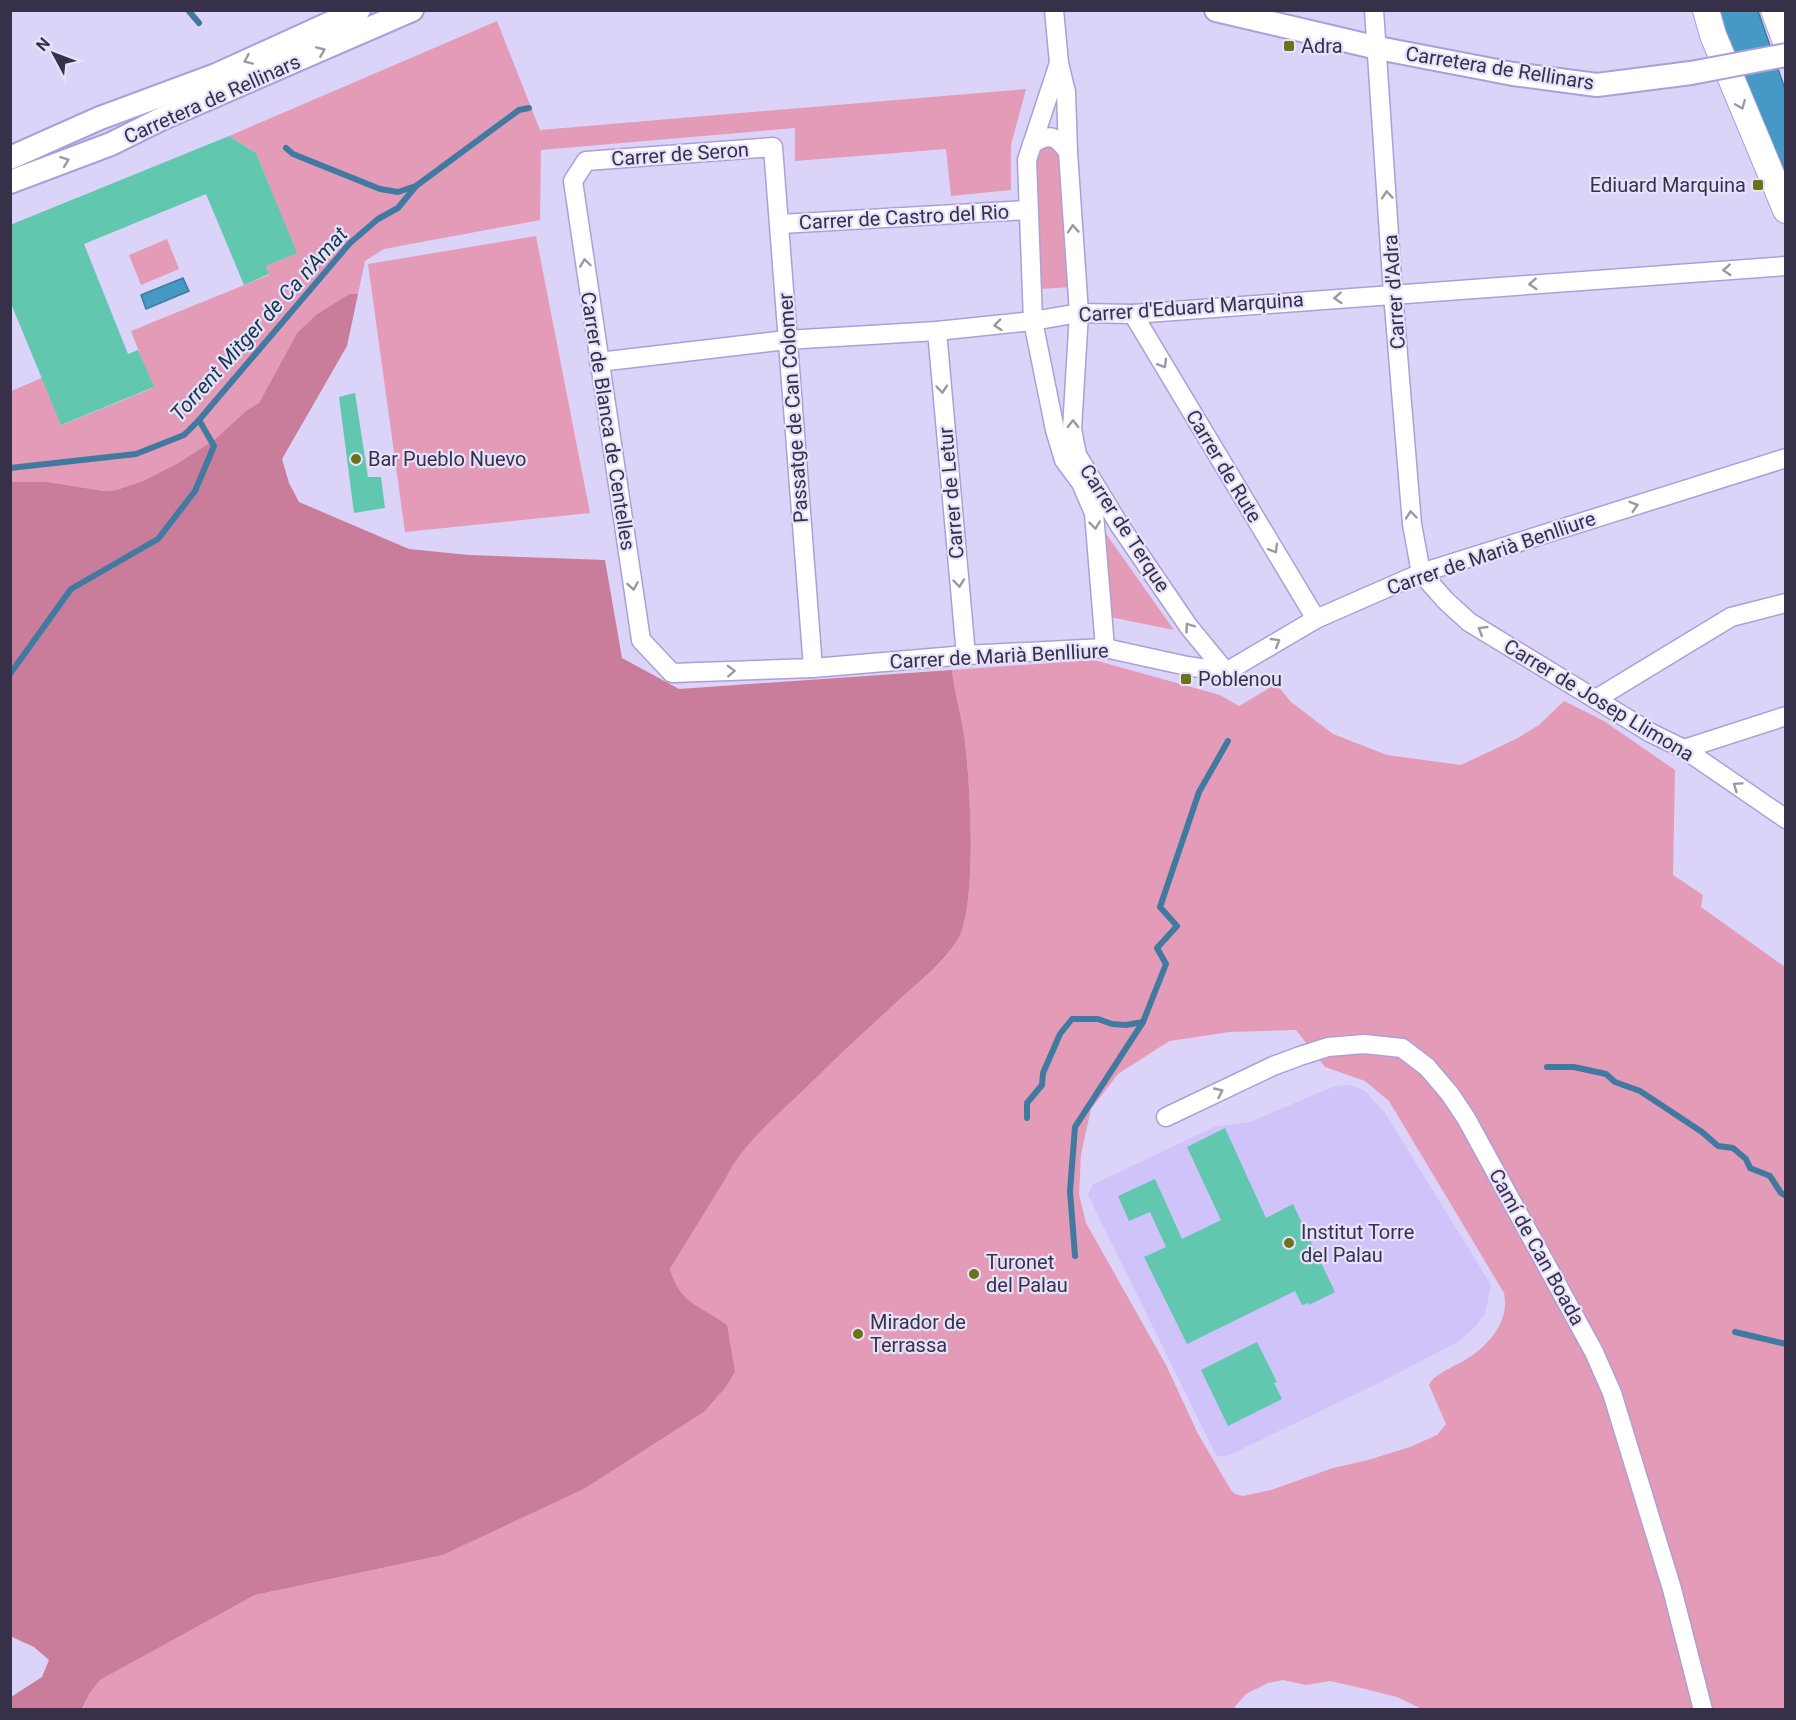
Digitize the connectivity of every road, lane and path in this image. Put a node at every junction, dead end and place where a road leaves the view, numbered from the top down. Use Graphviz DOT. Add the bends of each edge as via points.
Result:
graph roads {
  1 [pos="359,10"];
  2 [pos="412,10"];
  3 [pos="1054,10"];
  4 [pos="1374,10"];
  5 [pos="1706,10"];
  6 [pos="1774,10"];
  7 [pos="1226,12"];
  8 [pos="1785,42"];
  9 [pos="1378,48"];
  10 [pos="1785,55"];
  11 [pos="1059,63"];
  12 [pos="1032,144"];
  13 [pos="773,147"];
  14 [pos="1068,152"];
  15 [pos="10,158"];
  16 [pos="586,161"];
  17 [pos="10,182"];
  18 [pos="1028,210"];
  19 [pos="1785,210"];
  20 [pos="780,224"];
  21 [pos="1785,266"];
  22 [pos="1393,294"];
  23 [pos="1079,314"];
  24 [pos="1133,314"];
  25 [pos="1033,321"];
  26 [pos="936,331"];
  27 [pos="786,340"];
  28 [pos="599,362"];
  29 [pos="1785,458"];
  30 [pos="1421,573"];
  31 [pos="1785,603"];
  32 [pos="1316,619"];
  33 [pos="1105,648"];
  34 [pos="966,655"];
  35 [pos="813,668"];
  36 [pos="1226,672"];
  37 [pos="672,674"];
  38 [pos="1596,699"];
  39 [pos="1785,716"];
  40 [pos="1684,749"];
  41 [pos="1785,819"];
  42 [pos="1166,1117"];
  43 [pos="1703,1710"];
  1 -- 15 [label="street, Carretera de Rellinars, one-way" via="216,75 100,118"];
  17 -- 2 [label="street, Carretera de Rellinars, one-way" via="111,144"];
  3 -- 11 [label="street, Carrer de Terque"];
  4 -- 9 [label="street, Carrer d'Adra"];
  5 -- 19 [label="main road, one-way"];
  6 -- 8 [label="main road"];
  7 -- 9 [label="street, Carretera de Rellinars"];
  9 -- 10 [label="street, Carretera de Rellinars, bridge" via="1597,86"];
  22 -- 9 [label="street, Carrer d'Adra, one-way"];
  11 -- 12 [label="street, Carrer de Terque"];
  11 -- 14 [label="street, Carrer de Terque" via="1066,92"];
  12 -- 14 [label="street" via="1042,137 1051,137"];
  12 -- 18 [label="street, Carrer de Terque" via="1027,160"];
  13 -- 16 [label="street, Carrer de Seron"];
  13 -- 20 [label="street, Passatge de Can Colomer"];
  23 -- 14 [label="street, Carrer de Terque, one-way"];
  28 -- 16 [label="street, Carrer de Blanca de Centelles, one-way" via="573,181"];
  18 -- 20 [label="street, Carrer de Castro del Rio"];
  18 -- 25 [label="street, Carrer de Terque"];
  20 -- 27 [label="street, Passatge de Can Colomer"];
  21 -- 22 [label="street, Carrer d'Eduard Marquina, one-way"];
  22 -- 24 [label="street, Carrer d'Eduard Marquina, one-way"];
  30 -- 22 [label="street, Carrer d'Adra, one-way" via="1412,524"];
  23 -- 24 [label="street, Carrer d'Eduard Marquina"];
  23 -- 25 [label="street, Carrer d'Eduard Marquina"];
  36 -- 23 [label="street, Carrer de Terque, one-way" via="1189,627 1077,455 1072,429"];
  24 -- 32 [label="street, Carrer de Rute, one-way"];
  25 -- 26 [label="street, Carrer d'Eduard Marquina, one-way"];
  25 -- 33 [label="street, Carrer de Terque, one-way" via="1064,460 1094,513"];
  26 -- 27 [label="street, Carrer d'Eduard Marquina"];
  26 -- 34 [label="street, Carrer de Letur, one-way"];
  27 -- 28 [label="street, Carrer d'Eduard Marquina"];
  27 -- 35 [label="street, Passatge de Can Colomer"];
  28 -- 37 [label="street, Carrer de Blanca de Centelles, one-way" via="641,640"];
  30 -- 29 [label="street, Carrer de Marià Benlliure, one-way"];
  30 -- 32 [label="street, Carrer de Marià Benlliure"];
  38 -- 30 [label="street, Carrer de Josep Llimona, one-way" via="1469,622"];
  31 -- 38 [label="street" via="1731,617"];
  36 -- 32 [label="street, Carrer de Marià Benlliure, one-way"];
  33 -- 34 [label="street, Carrer de Marià Benlliure"];
  33 -- 36 [label="street, Carrer de Marià Benlliure"];
  34 -- 35 [label="street, Carrer de Marià Benlliure"];
  37 -- 35 [label="street, Carrer de Marià Benlliure, one-way"];
  38 -- 40 [label="street, Carrer de Josep Llimona"];
  39 -- 40 [label="street"];
  41 -- 40 [label="street, Carrer de Josep Llimona, one-way"];
  42 -- 43 [label="street, Camí de Can Boada, one-way" via="1273,1066 1328,1047 1364,1044 1402,1048 1427,1066 1466,1118 1594,1352 1612,1393 1689,1647"];
}
